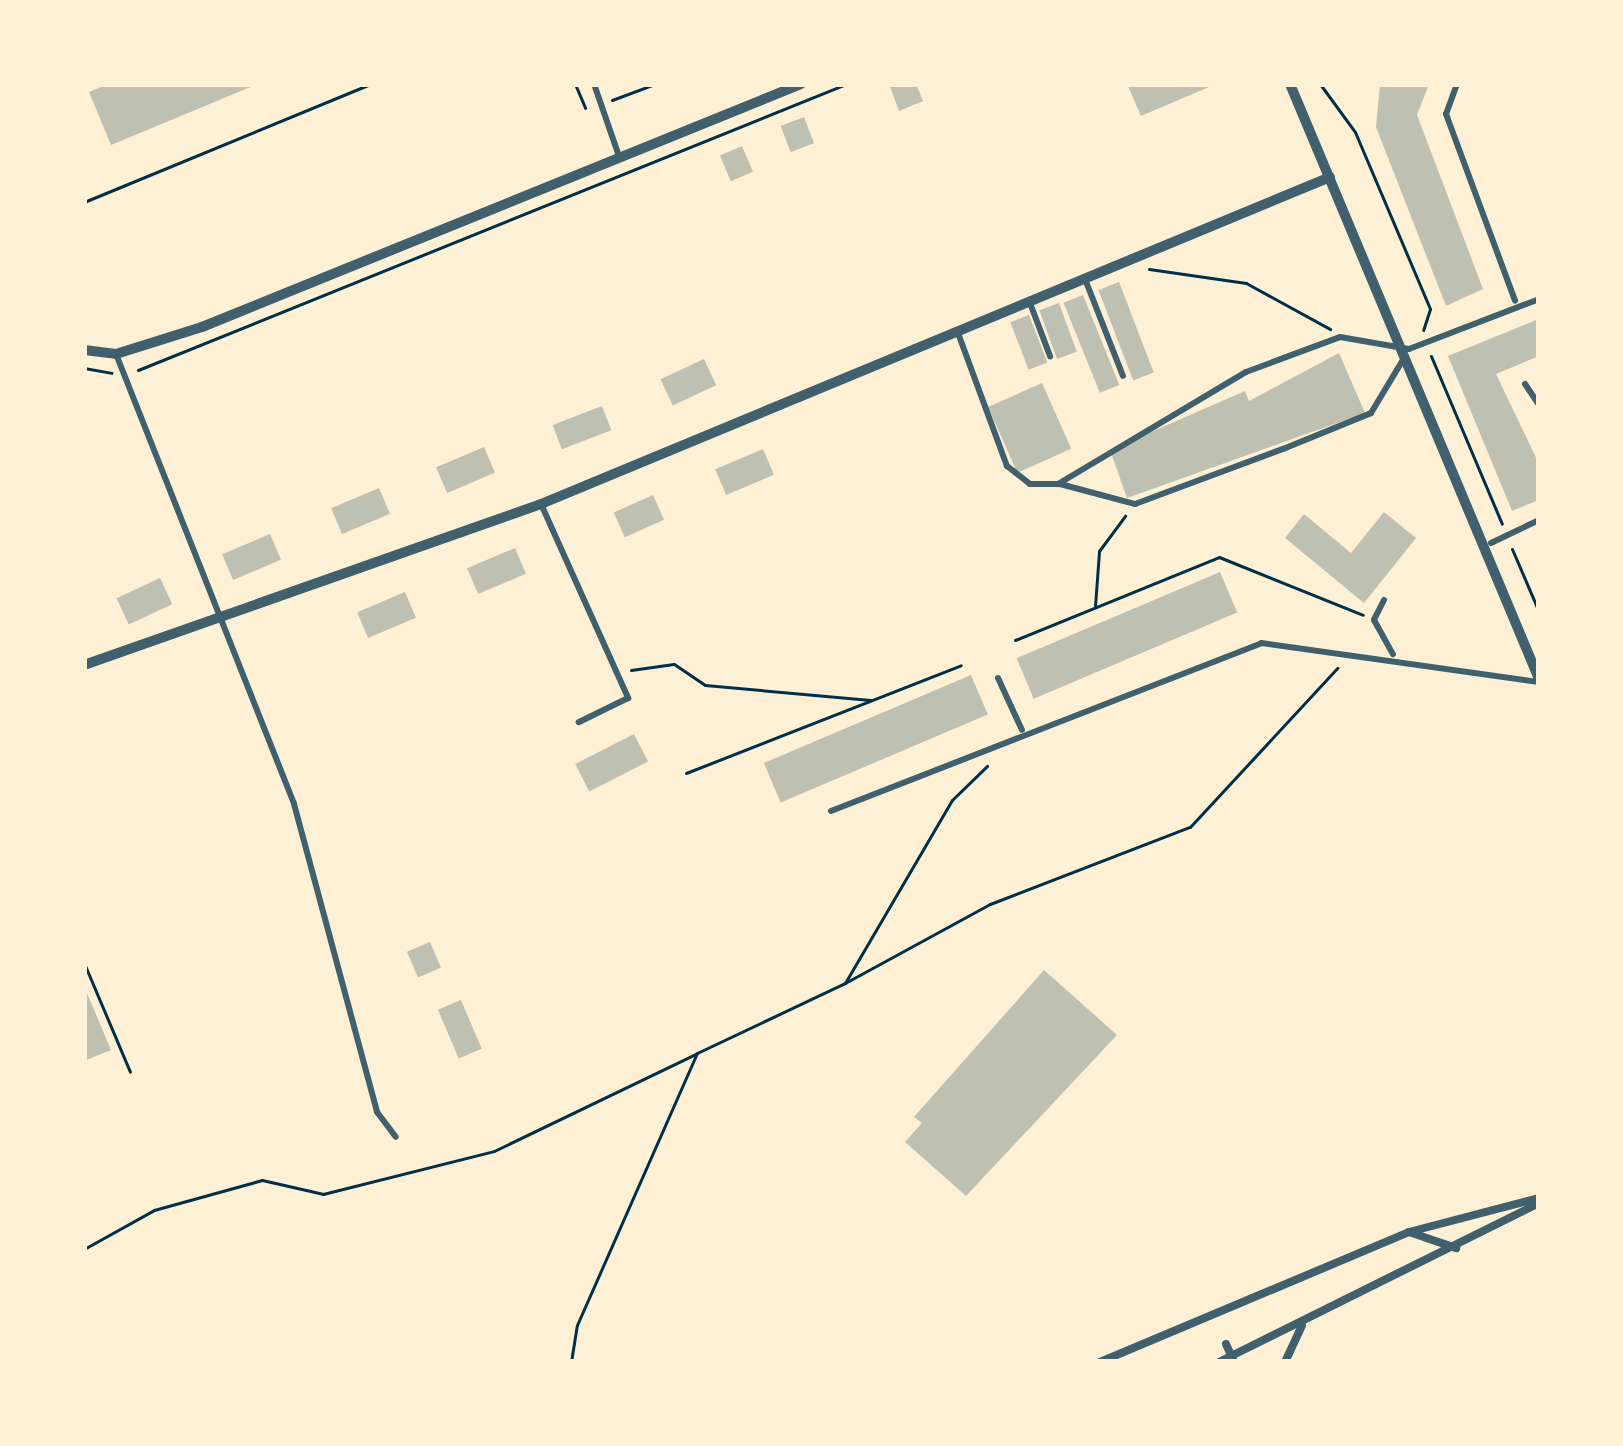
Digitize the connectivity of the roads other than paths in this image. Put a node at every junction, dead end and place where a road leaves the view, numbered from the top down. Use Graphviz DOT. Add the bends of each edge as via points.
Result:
graph roads {
  1 [pos="594,84"];
  2 [pos="800,84"];
  3 [pos="1290,84"];
  4 [pos="1457,84"];
  5 [pos="619,156"];
  6 [pos="1330,177"];
  7 [pos="1085,277"];
  8 [pos="1029,299"];
  9 [pos="1539,299"];
  10 [pos="1515,301"];
  11 [pos="957,330"];
  12 [pos="1409,349"];
  13 [pos="84,350"];
  14 [pos="116,354"];
  15 [pos="1050,356"];
  16 [pos="1123,376"];
  17 [pos="1525,384"];
  18 [pos="1539,405"];
  19 [pos="1058,484"];
  20 [pos="541,504"];
  21 [pos="1539,520"];
  22 [pos="1490,543"];
  23 [pos="1384,599"];
  24 [pos="226,622"];
  25 [pos="1394,656"];
  26 [pos="84,665"];
  27 [pos="998,678"];
  28 [pos="1539,681"];
  29 [pos="579,722"];
  30 [pos="1022,730"];
  31 [pos="831,811"];
  32 [pos="396,1137"];
  33 [pos="1539,1200"];
  34 [pos="1409,1232"];
  35 [pos="1457,1249"];
  36 [pos="1302,1324"];
  37 [pos="1226,1344"];
  38 [pos="1232,1359"];
  39 [pos="1100,1362"];
  40 [pos="1219,1362"];
  41 [pos="1285,1362"];
  1 -- 5 [label="lane"];
  2 -- 5 [label="street"];
  3 -- 6 [label="street"];
  4 -- 10 [label="lane" via="1446,114"];
  5 -- 14 [label="street"];
  6 -- 7 [label="street"];
  6 -- 12 [label="street"];
  7 -- 8 [label="street"];
  7 -- 16 [label="lane"];
  8 -- 11 [label="street"];
  8 -- 15 [label="lane"];
  9 -- 10 [label="lane"];
  10 -- 12 [label="lane"];
  11 -- 19 [label="lane" via="1007,466 1030,484"];
  11 -- 20 [label="street"];
  12 -- 19 [label="lane" via="1340,338 1198,393"];
  12 -- 19 [label="lane" via="1371,413 1135,504"];
  12 -- 22 [label="street"];
  13 -- 14 [label="street"];
  14 -- 24 [label="lane"];
  17 -- 18 [label="lane"];
  20 -- 24 [label="street"];
  20 -- 29 [label="lane" via="628,698"];
  21 -- 22 [label="lane"];
  22 -- 28 [label="street"];
  23 -- 25 [label="lane" via="1374,620"];
  24 -- 26 [label="street"];
  24 -- 32 [label="lane" via="295,804 377,1112"];
  25 -- 28 [label="lane"];
  25 -- 30 [label="lane" via="1262,643"];
  27 -- 30 [label="lane"];
  30 -- 31 [label="lane"];
  33 -- 34 [label="street"];
  33 -- 35 [label="street"];
  34 -- 35 [label="street"];
  34 -- 39 [label="street"];
  35 -- 36 [label="street"];
  36 -- 38 [label="street"];
  36 -- 41 [label="street"];
  37 -- 38 [label="street"];
  38 -- 40 [label="street"];
}
